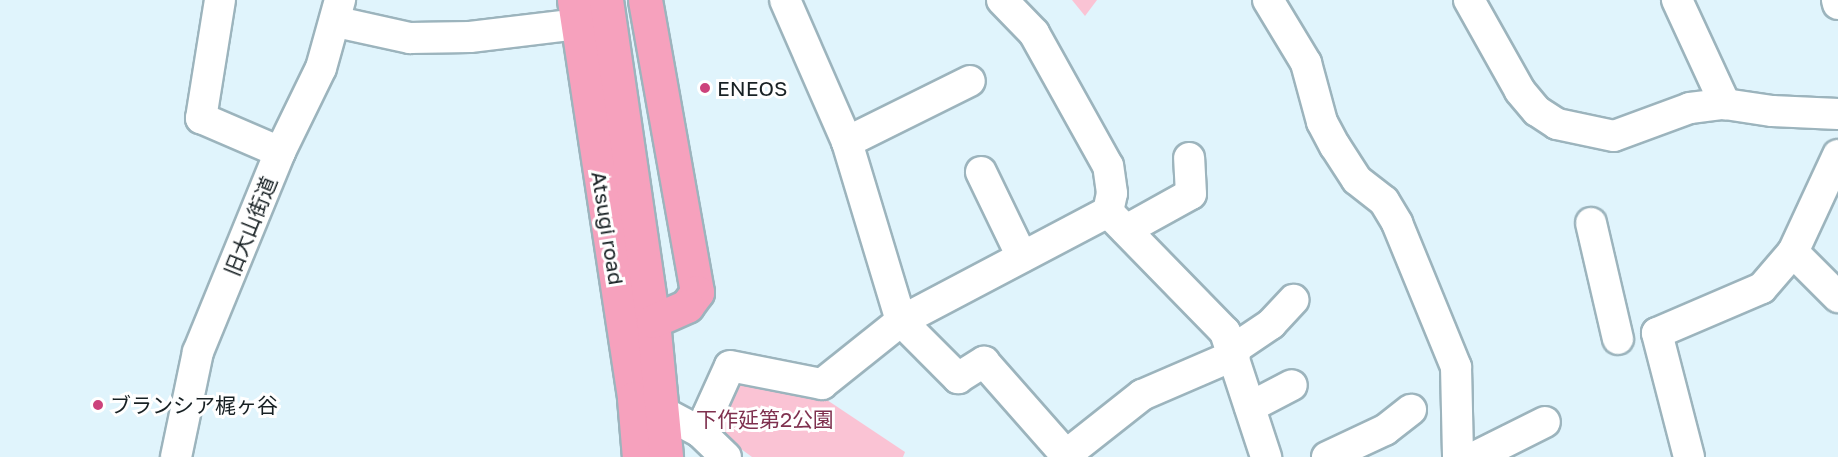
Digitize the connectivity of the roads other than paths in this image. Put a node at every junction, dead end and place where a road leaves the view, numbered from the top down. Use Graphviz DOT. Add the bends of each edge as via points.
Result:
graph roads {
  1 [pos="220,0"];
  2 [pos="606,0"];
  3 [pos="785,0"];
  4 [pos="1002,0"];
  5 [pos="1268,0"];
  6 [pos="1469,0"];
  7 [pos="1677,0"];
  8 [pos="651,7"];
  9 [pos="339,11"];
  10 [pos="576,12"];
  11 [pos="970,81"];
  12 [pos="1725,104"];
  13 [pos="1838,114"];
  14 [pos="847,142"];
  15 [pos="280,152"];
  16 [pos="1838,154"];
  17 [pos="1189,158"];
  18 [pos="981,172"];
  19 [pos="1117,221"];
  20 [pos="1591,223"];
  21 [pos="1793,252"];
  22 [pos="1022,257"];
  23 [pos="1838,297"];
  24 [pos="1293,300"];
  25 [pos="653,321"];
  26 [pos="901,321"];
  27 [pos="1657,333"];
  28 [pos="1234,352"];
  29 [pos="1292,385"];
  30 [pos="648,403"];
  31 [pos="1250,407"];
  32 [pos="1411,410"];
  33 [pos="1545,422"];
  34 [pos="700,432"];
  35 [pos="176,457"];
  36 [pos="639,457"];
  37 [pos="666,457"];
  38 [pos="726,457"];
  39 [pos="1266,457"];
  40 [pos="1327,457"];
  41 [pos="1458,457"];
  42 [pos="1475,457"];
  43 [pos="1689,457"];
  1 -- 15 [label="street" via="201,118"];
  2 -- 25 [label="highway, Atsugi road"];
  3 -- 14 [label="street"];
  4 -- 19 [label="street" via="1034,33 1108,166"];
  5 -- 41 [label="street" via="1306,63 1322,122 1335,146 1357,180 1384,201 1397,223 1456,367"];
  6 -- 12 [label="street" via="1520,91 1537,111 1557,124 1614,136 1690,108"];
  7 -- 12 [label="street"];
  8 -- 25 [label="highway" via="697,292 687,306"];
  9 -- 10 [label="street" via="410,38 470,37"];
  9 -- 15 [label="street, 旧大山街道" via="321,69"];
  10 -- 30 [label="highway, Atsugi road"];
  11 -- 14 [label="street"];
  12 -- 13 [label="street"];
  14 -- 26 [label="street"];
  15 -- 35 [label="street, 旧大山街道" via="198,351"];
  16 -- 21 [label="street"];
  17 -- 19 [label="street" via="1191,194"];
  18 -- 22 [label="street"];
  19 -- 22 [label="street"];
  19 -- 28 [label="street" via="1207,312"];
  20 -- 27 [label="street" via="1610,341"];
  21 -- 23 [label="street"];
  21 -- 27 [label="street" via="1762,288"];
  22 -- 26 [label="street"];
  24 -- 28 [label="street" via="1271,324"];
  25 -- 30 [label="highway, Atsugi road"];
  26 -- 28 [label="street" via="958,378 984,362 1066,455 1142,395"];
  26 -- 34 [label="street" via="822,384 730,366"];
  27 -- 43 [label="street"];
  28 -- 31 [label="street"];
  29 -- 31 [label="street"];
  30 -- 34 [label="street"];
  30 -- 36 [label="highway, Atsugi road"];
  30 -- 37 [label="highway, Atsugi road"];
  31 -- 39 [label="street"];
  32 -- 40 [label="street" via="1385,430"];
  33 -- 42 [label="street"];
  34 -- 38 [label="street"];
}
